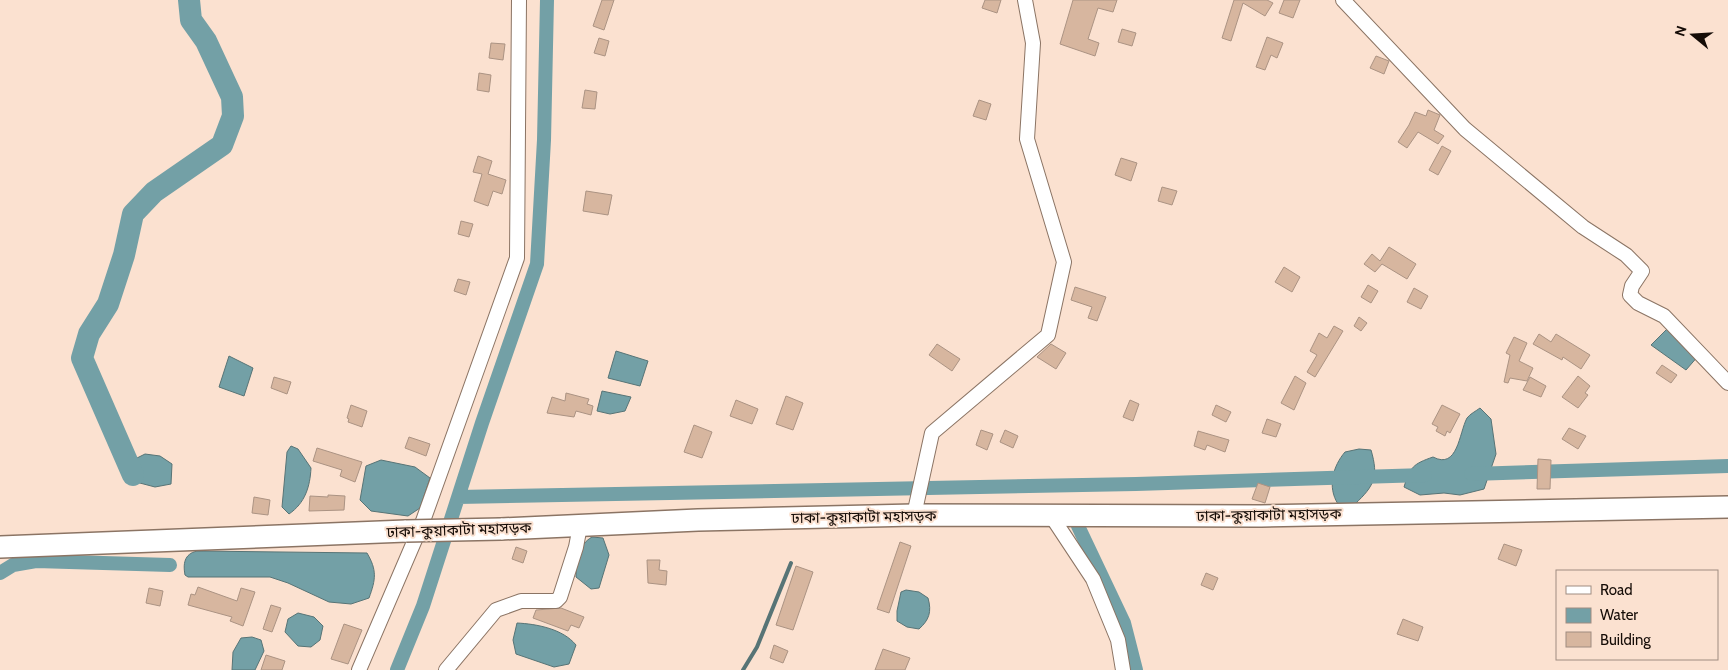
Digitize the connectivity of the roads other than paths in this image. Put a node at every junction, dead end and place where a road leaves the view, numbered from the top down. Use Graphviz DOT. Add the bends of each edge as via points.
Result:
graph roads {
  1 [pos="519,0"];
  2 [pos="1025,0"];
  3 [pos="1343,0"];
  4 [pos="1728,383"];
  5 [pos="1728,507"];
  6 [pos="914,515"];
  7 [pos="1052,516"];
  8 [pos="580,526"];
  9 [pos="0,547"];
  10 [pos="360,670"];
  11 [pos="446,670"];
  12 [pos="1122,670"];
  1 -- 10 [label="street" via="517,258 423,521"];
  2 -- 6 [label="street" via="1033,43 1027,139 1064,262 1048,335 932,433"];
  3 -- 4 [label="street" via="1466,128 1583,227 1626,255 1642,271 1630,295 1638,303 1664,316"];
  5 -- 7 [label="main road, ঢাকা-কুয়াকাটা মহাসড়ক" via="1261,516"];
  6 -- 7 [label="main road, ঢাকা-কুয়াকাটা মহাসড়ক"];
  6 -- 8 [label="main road, ঢাকা-কুয়াকাটা মহাসড়ক"];
  7 -- 12 [label="street" via="1093,579 1118,640"];
  8 -- 9 [label="main road, ঢাকা-কুয়াকাটা মহাসড়ক, bridge"];
  8 -- 11 [label="street" via="560,597 556,601 522,601 496,610"];
}
